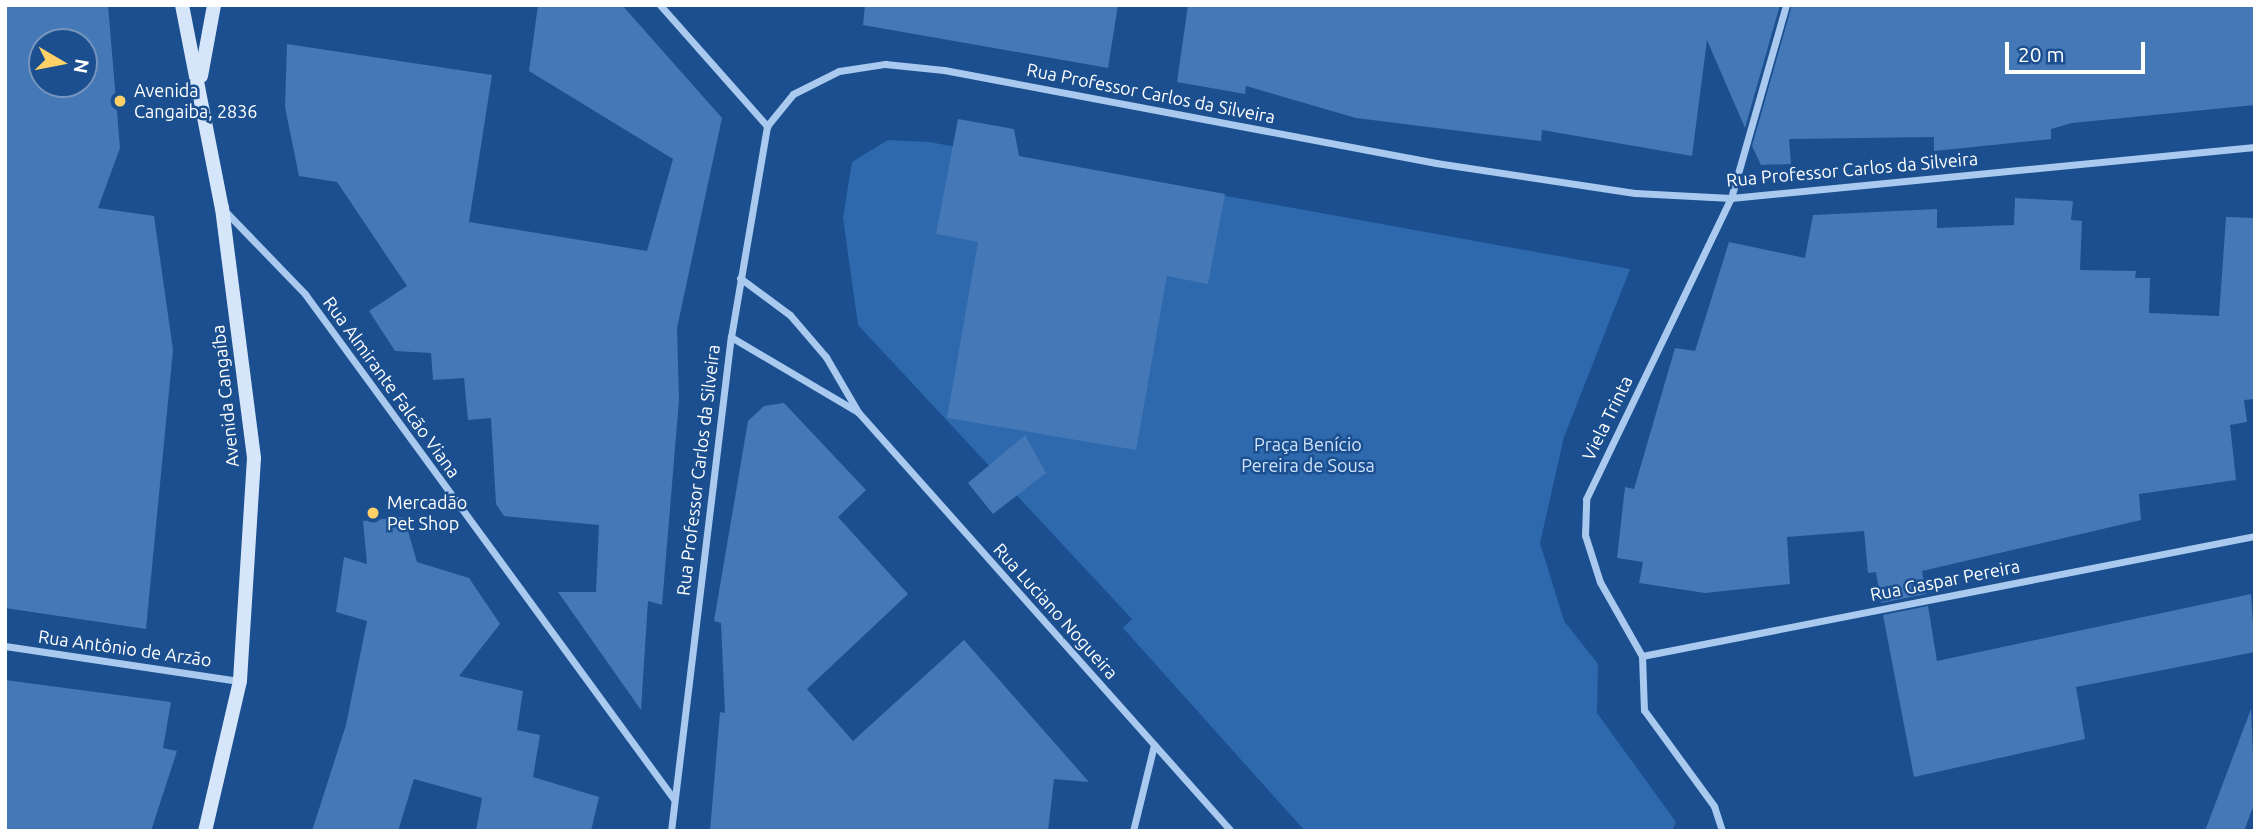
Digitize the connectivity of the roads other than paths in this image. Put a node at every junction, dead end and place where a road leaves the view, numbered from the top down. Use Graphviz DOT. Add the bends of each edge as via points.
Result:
graph roads {
  1 [pos="182,5"];
  2 [pos="214,5"];
  3 [pos="660,5"];
  4 [pos="1786,5"];
  5 [pos="200,80"];
  6 [pos="767,126"];
  7 [pos="2255,147"];
  8 [pos="1731,198"];
  9 [pos="222,208"];
  10 [pos="740,278"];
  11 [pos="731,337"];
  12 [pos="858,412"];
  13 [pos="2255,536"];
  14 [pos="5,646"];
  15 [pos="1642,656"];
  16 [pos="240,681"];
  17 [pos="1154,745"];
  18 [pos="673,798"];
  19 [pos="205,831"];
  20 [pos="671,831"];
  21 [pos="1133,831"];
  22 [pos="1231,831"];
  23 [pos="1722,831"];
  1 -- 5 [label="main road, Avenida Cangaíba"];
  2 -- 5 [label="main road, Avenida Cangaíba"];
  3 -- 6 [label="street"];
  4 -- 8 [label="street, Viela Trinta"];
  5 -- 9 [label="main road, Avenida Cangaíba"];
  6 -- 8 [label="street, Rua Professor Carlos da Silveira" via="793,94 839,71 885,64 1436,163 1635,193"];
  6 -- 10 [label="street, Rua Professor Carlos da Silveira"];
  7 -- 8 [label="street, Rua Professor Carlos da Silveira"];
  8 -- 15 [label="street, Viela Trinta" via="1586,499 1585,535 1600,582"];
  9 -- 16 [label="main road, Avenida Cangaíba" via="254,458"];
  9 -- 18 [label="street, Rua Almirante Falcão Viana" via="305,294"];
  10 -- 11 [label="street, Rua Professor Carlos da Silveira"];
  10 -- 12 [label="street, Rua Luciano Nogueira" via="790,315 826,357"];
  11 -- 12 [label="street, Rua Luciano Nogueira"];
  11 -- 18 [label="street, Rua Professor Carlos da Silveira"];
  12 -- 17 [label="street, Rua Luciano Nogueira"];
  13 -- 15 [label="street, Rua Gaspar Pereira"];
  14 -- 16 [label="street, Rua Antônio de Arzão"];
  15 -- 23 [label="street" via="1644,710 1713,806"];
  16 -- 19 [label="main road, Avenida Cangaíba"];
  17 -- 21 [label="street"];
  17 -- 22 [label="street, Rua Luciano Nogueira"];
  18 -- 20 [label="street, Rua Professor Carlos da Silveira"];
}
